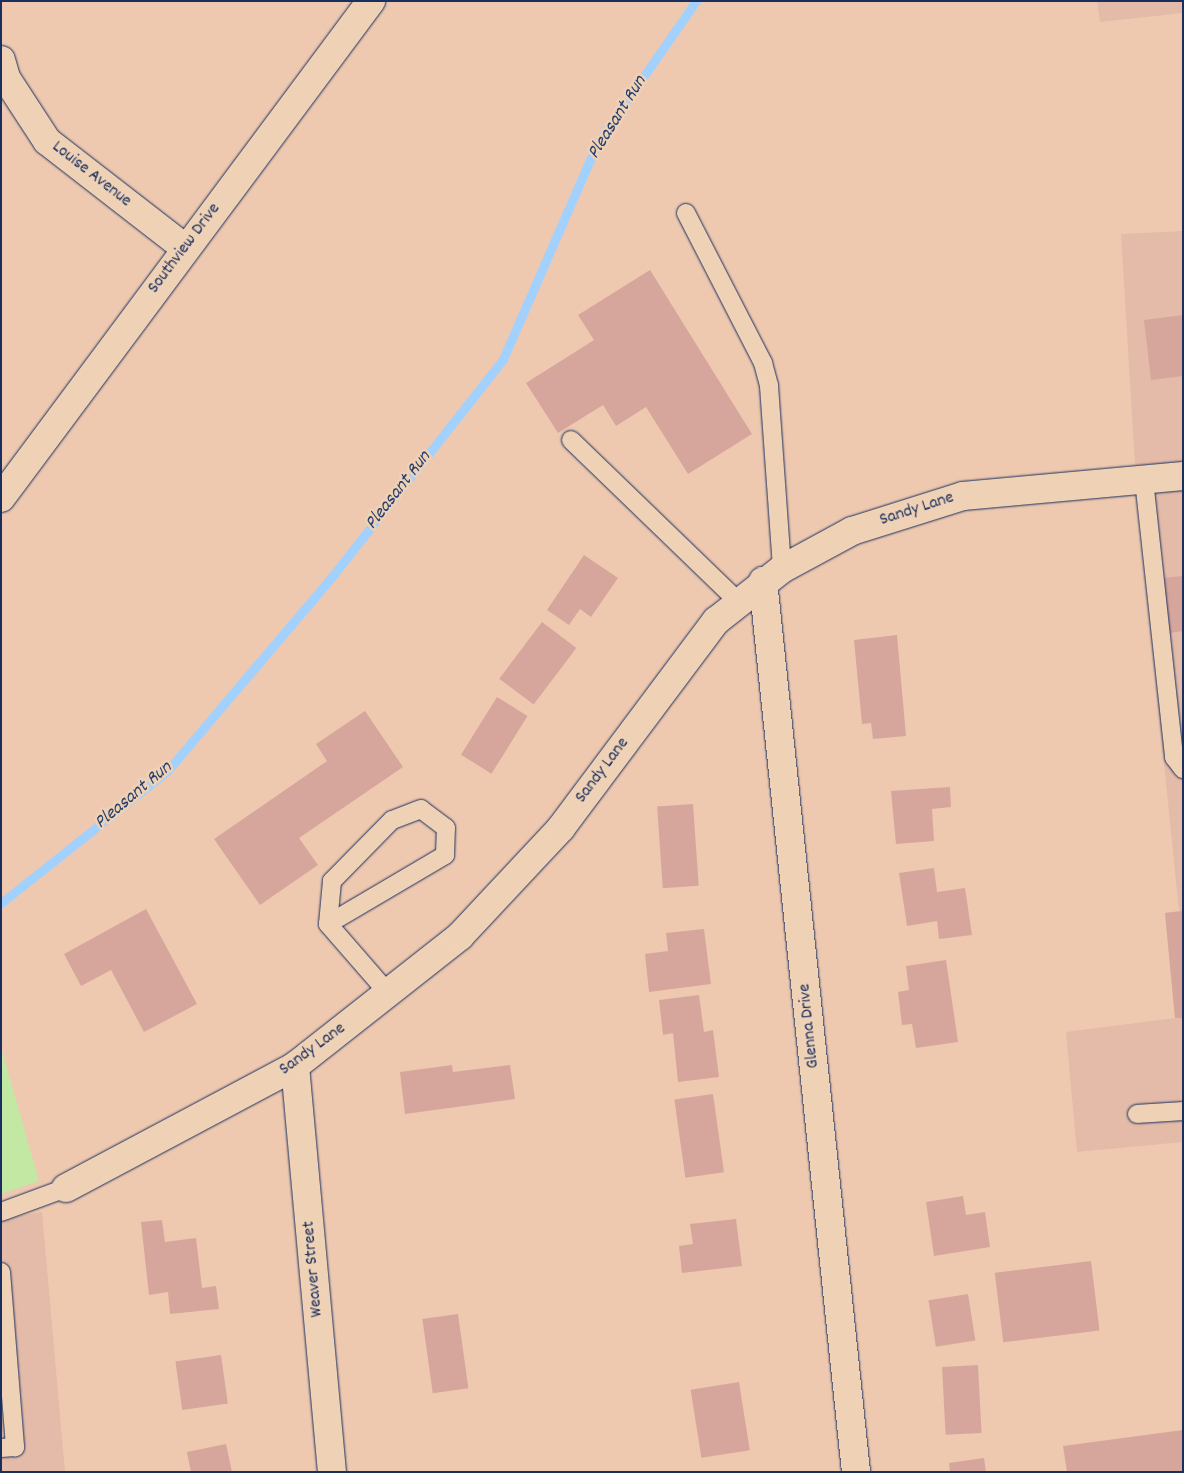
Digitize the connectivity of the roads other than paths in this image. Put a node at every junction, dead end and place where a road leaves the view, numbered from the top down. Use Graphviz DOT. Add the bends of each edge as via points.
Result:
graph roads {
  1 [pos="371,1"];
  2 [pos="1,60"];
  3 [pos="686,213"];
  4 [pos="185,248"];
  5 [pos="571,440"];
  6 [pos="1183,476"];
  7 [pos="1144,480"];
  8 [pos="1,498"];
  9 [pos="773,575"];
  10 [pos="738,601"];
  11 [pos="1183,768"];
  12 [pos="328,924"];
  13 [pos="388,993"];
  14 [pos="296,1066"];
  15 [pos="1183,1111"];
  16 [pos="1137,1114"];
  17 [pos="66,1188"];
  18 [pos="1,1212"];
  19 [pos="1,1272"];
  20 [pos="1,1448"];
  21 [pos="332,1472"];
  22 [pos="856,1472"];
  1 -- 4 [label="street, Southview Drive"];
  2 -- 4 [label="street, Louise Avenue" via="6,78 47,141"];
  3 -- 9 [label="lane" via="763,363 769,386"];
  4 -- 8 [label="street, Southview Drive"];
  5 -- 10 [label="lane"];
  6 -- 7 [label="street, Sandy Lane"];
  7 -- 9 [label="street, Sandy Lane" via="963,496 852,531"];
  7 -- 11 [label="lane" via="1174,757"];
  9 -- 10 [label="street, Sandy Lane"];
  9 -- 22 [label="street, Glenna Drive"];
  10 -- 13 [label="street, Sandy Lane" via="716,621 561,828 460,936"];
  12 -- 12 [label="lane" via="332,881 392,820 421,809 446,828 445,855"];
  12 -- 13 [label="lane"];
  13 -- 14 [label="street, Sandy Lane"];
  14 -- 17 [label="street, Sandy Lane"];
  14 -- 21 [label="street, Weaver Street"];
  15 -- 16 [label="lane"];
  17 -- 18 [label="lane"];
  19 -- 20 [label="lane" via="15,1447"];
}
